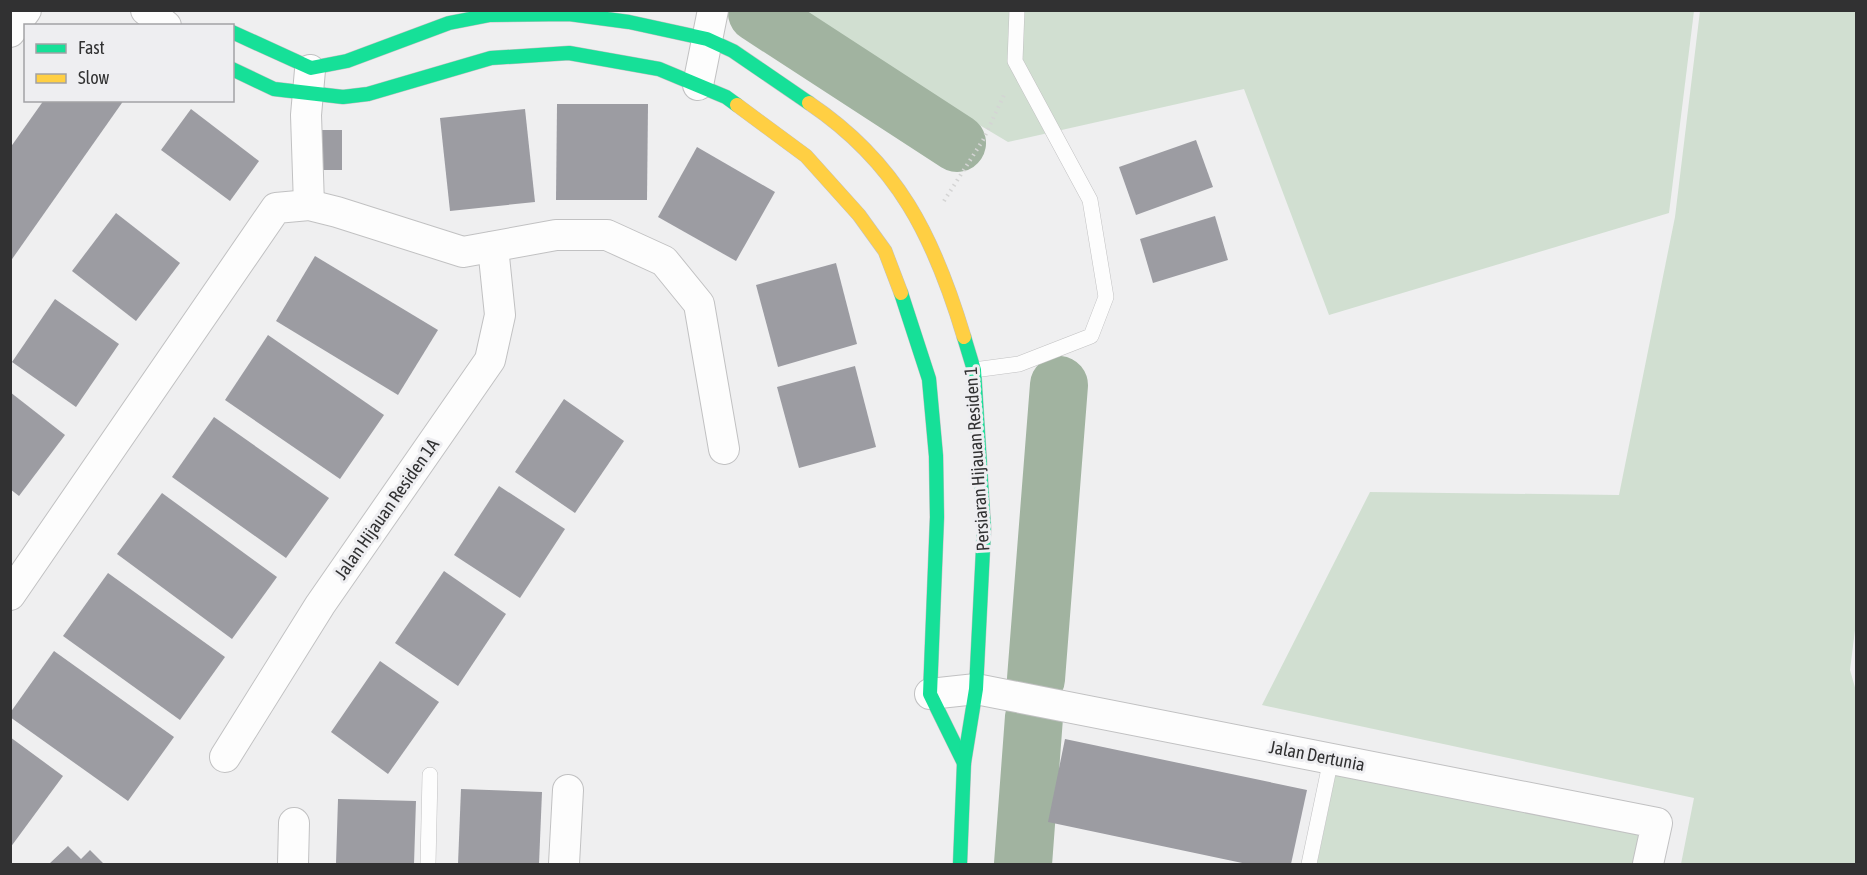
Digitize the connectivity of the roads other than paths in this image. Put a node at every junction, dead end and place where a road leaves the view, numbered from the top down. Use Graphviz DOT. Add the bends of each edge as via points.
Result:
graph roads {
  1 [pos="26,10"];
  2 [pos="146,10"];
  3 [pos="1017,10"];
  4 [pos="164,24"];
  5 [pos="710,25"];
  6 [pos="10,32"];
  7 [pos="234,33"];
  8 [pos="234,70"];
  9 [pos="309,81"];
  10 [pos="698,86"];
  11 [pos="309,205"];
  12 [pos="493,247"];
  13 [pos="968,371"];
  14 [pos="724,449"];
  15 [pos="10,596"];
  16 [pos="976,689"];
  17 [pos="930,694"];
  18 [pos="225,757"];
  19 [pos="1331,759"];
  20 [pos="964,762"];
  21 [pos="430,775"];
  22 [pos="568,790"];
  23 [pos="294,823"];
  24 [pos="293,864"];
  25 [pos="428,864"];
  26 [pos="564,864"];
  27 [pos="960,864"];
  28 [pos="1309,864"];
  29 [pos="1648,864"];
  1 -- 6 [label="street"];
  2 -- 4 [label="street"];
  3 -- 13 [label="lane" via="1015,61 1090,200 1106,297 1091,336 1019,364"];
  5 -- 9 [label="street, Persiaran Hijauan Residen 1" via="629,22 569,14 490,15 448,23 347,61"];
  5 -- 10 [label="street"];
  5 -- 13 [label="street, Persiaran Hijauan Residen 1" via="733,51 827,115 865,147 896,183 925,231 957,313"];
  7 -- 9 [label="street, Persiaran Hijauan Residen 1"];
  8 -- 9 [label="street, Persiaran Hijauan Residen 1" via="274,89"];
  9 -- 10 [label="street, Persiaran Hijauan Residen 1" via="343,97 369,94 491,58 569,53 659,69"];
  9 -- 11 [label="street"];
  10 -- 17 [label="street, Persiaran Hijauan Residen 1" via="726,97 806,156 859,215 885,251 934,378 937,517"];
  11 -- 12 [label="street" via="463,252"];
  11 -- 15 [label="street" via="276,208"];
  12 -- 14 [label="street" via="556,235 607,235 664,261 699,304"];
  12 -- 18 [label="street, Jalan Hijauan Residen 1A" via="500,315 490,360 320,605"];
  13 -- 16 [label="street, Persiaran Hijauan Residen 1" via="984,529"];
  16 -- 17 [label="street, Jalan Dertunia"];
  16 -- 19 [label="street, Jalan Dertunia"];
  16 -- 20 [label="street, Persiaran Hijauan Residen 1"];
  17 -- 20 [label="street, Persiaran Hijauan Residen 1"];
  19 -- 28 [label="lane"];
  19 -- 29 [label="street, Jalan Dertunia" via="1657,823"];
  20 -- 27 [label="street, Persiaran Hijauan Residen 1"];
  21 -- 25 [label="lane"];
  22 -- 26 [label="street"];
  23 -- 24 [label="street"];
}
